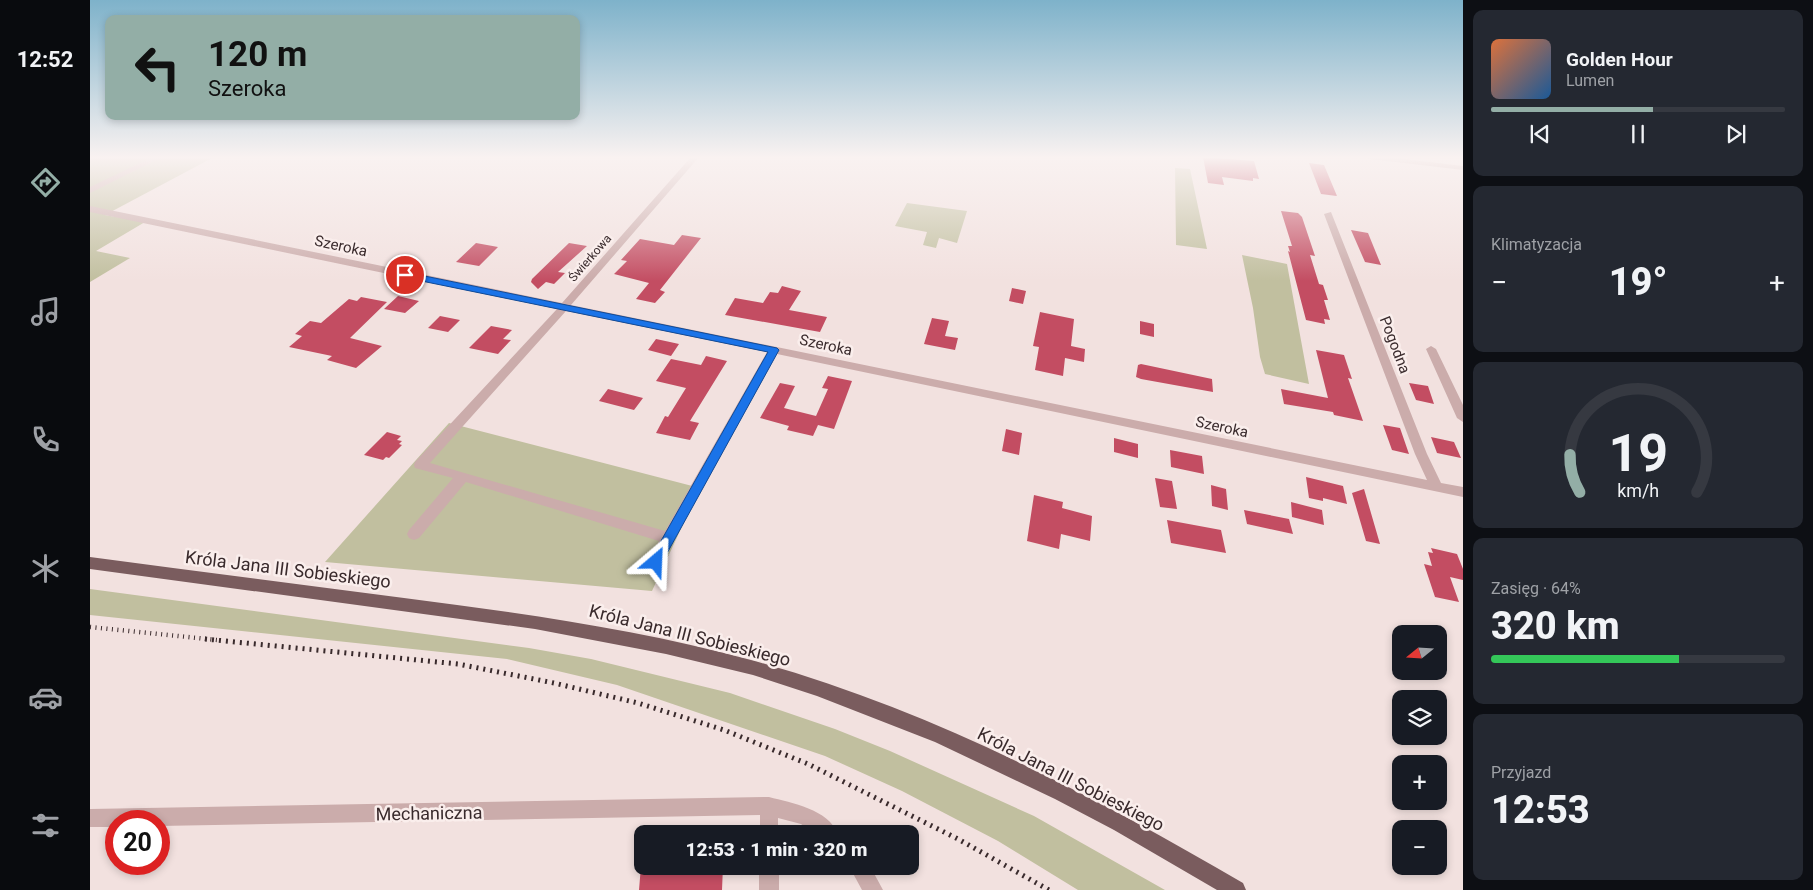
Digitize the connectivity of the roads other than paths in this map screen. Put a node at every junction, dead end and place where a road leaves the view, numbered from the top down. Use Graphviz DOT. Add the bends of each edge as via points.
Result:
graph roads {
  1 [pos="659,199"];
  2 [pos="90,209"];
  3 [pos="1328,214"];
  4 [pos="563,308"];
  5 [pos="1431,349"];
  6 [pos="774,350"];
  7 [pos="1463,418"];
  8 [pos="463,476"];
  9 [pos="1437,487"];
  10 [pos="1463,492"];
  11 [pos="414,534"];
  12 [pos="668,538"];
  13 [pos="656,562"];
  14 [pos="90,563"];
  15 [pos="769,806"];
  16 [pos="90,818"];
  17 [pos="769,825"];
  18 [pos="818,825"];
  19 [pos="769,875"];
  20 [pos="864,875"];
  21 [pos="769,890"];
  22 [pos="873,890"];
  23 [pos="1236,890"];
  1 -- 4 [label="street, Świerkowa"];
  2 -- 4 [label="street, Szeroka"];
  3 -- 9 [label="street, Pogodna" via="1421,454"];
  4 -- 6 [label="street, Szeroka"];
  4 -- 8 [label="street, Świerkowa" via="420,465"];
  5 -- 7 [label="street"];
  6 -- 9 [label="street, Szeroka"];
  6 -- 12 [label="street"];
  8 -- 11 [label="street"];
  8 -- 12 [label="street"];
  9 -- 10 [label="street, Szeroka"];
  12 -- 13 [label="street"];
  14 -- 23 [label="main road, Króla Jana III Sobieskiego" via="559,626 754,668 875,710 984,755 1095,810"];
  15 -- 16 [label="street, Mechaniczna"];
  15 -- 17 [label="street"];
  15 -- 18 [label="street, Mechaniczna" via="806,816"];
  19 -- 21 [label="street"];
  20 -- 22 [label="street"];
}
